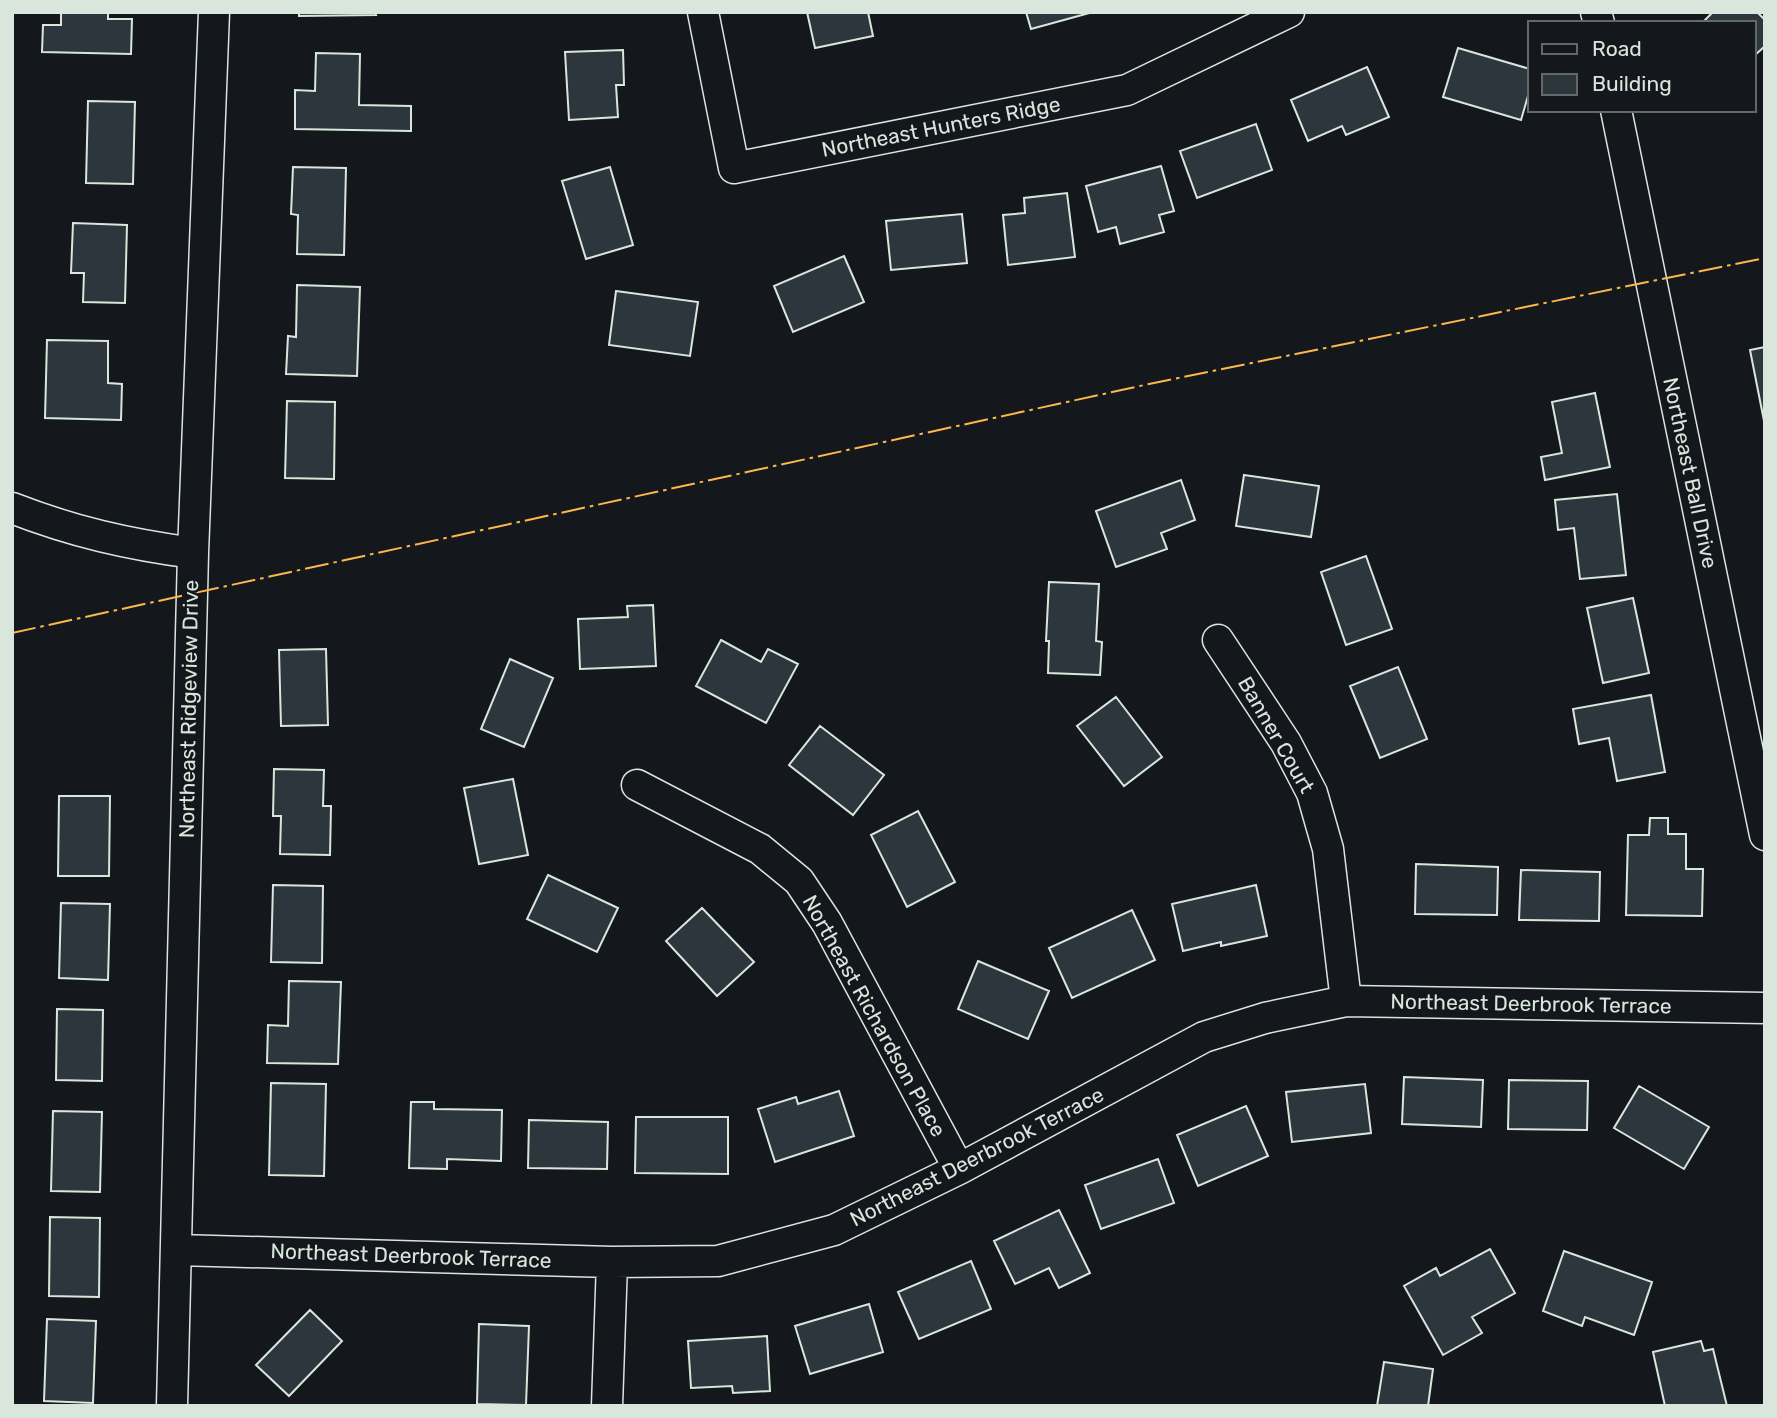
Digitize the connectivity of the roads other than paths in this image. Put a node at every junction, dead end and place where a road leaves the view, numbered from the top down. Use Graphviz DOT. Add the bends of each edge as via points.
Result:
graph roads {
  1 [pos="214,12"];
  2 [pos="703,12"];
  3 [pos="1289,12"];
  4 [pos="1616,112"];
  5 [pos="12,508"];
  6 [pos="193,554"];
  7 [pos="1218,640"];
  8 [pos="637,785"];
  9 [pos="1765,835"];
  10 [pos="1346,1001"];
  11 [pos="1765,1008"];
  12 [pos="959,1169"];
  13 [pos="177,1250"];
  14 [pos="612,1262"];
  15 [pos="172,1406"];
  16 [pos="607,1406"];
  1 -- 6 [label="street, Northeast Ridgeview Drive"];
  2 -- 3 [label="street, Northeast Hunters Ridge" via="734,168 1128,90"];
  4 -- 9 [label="street, Northeast Ball Drive"];
  5 -- 6 [label="street" via="107,539"];
  6 -- 13 [label="street, Northeast Ridgeview Drive"];
  7 -- 10 [label="street, Banner Court" via="1286,743 1312,793 1328,849"];
  8 -- 12 [label="street, Northeast Richardson Place" via="760,849 799,881 827,923"];
  10 -- 11 [label="street, Northeast Deerbrook Terrace"];
  10 -- 12 [label="street, Northeast Deerbrook Terrace" via="1204,1037"];
  12 -- 14 [label="street, Northeast Deerbrook Terrace" via="834,1230 718,1261"];
  13 -- 14 [label="street, Northeast Deerbrook Terrace"];
  13 -- 15 [label="street, Northeast Ridgeview Drive"];
  14 -- 16 [label="street"];
}
